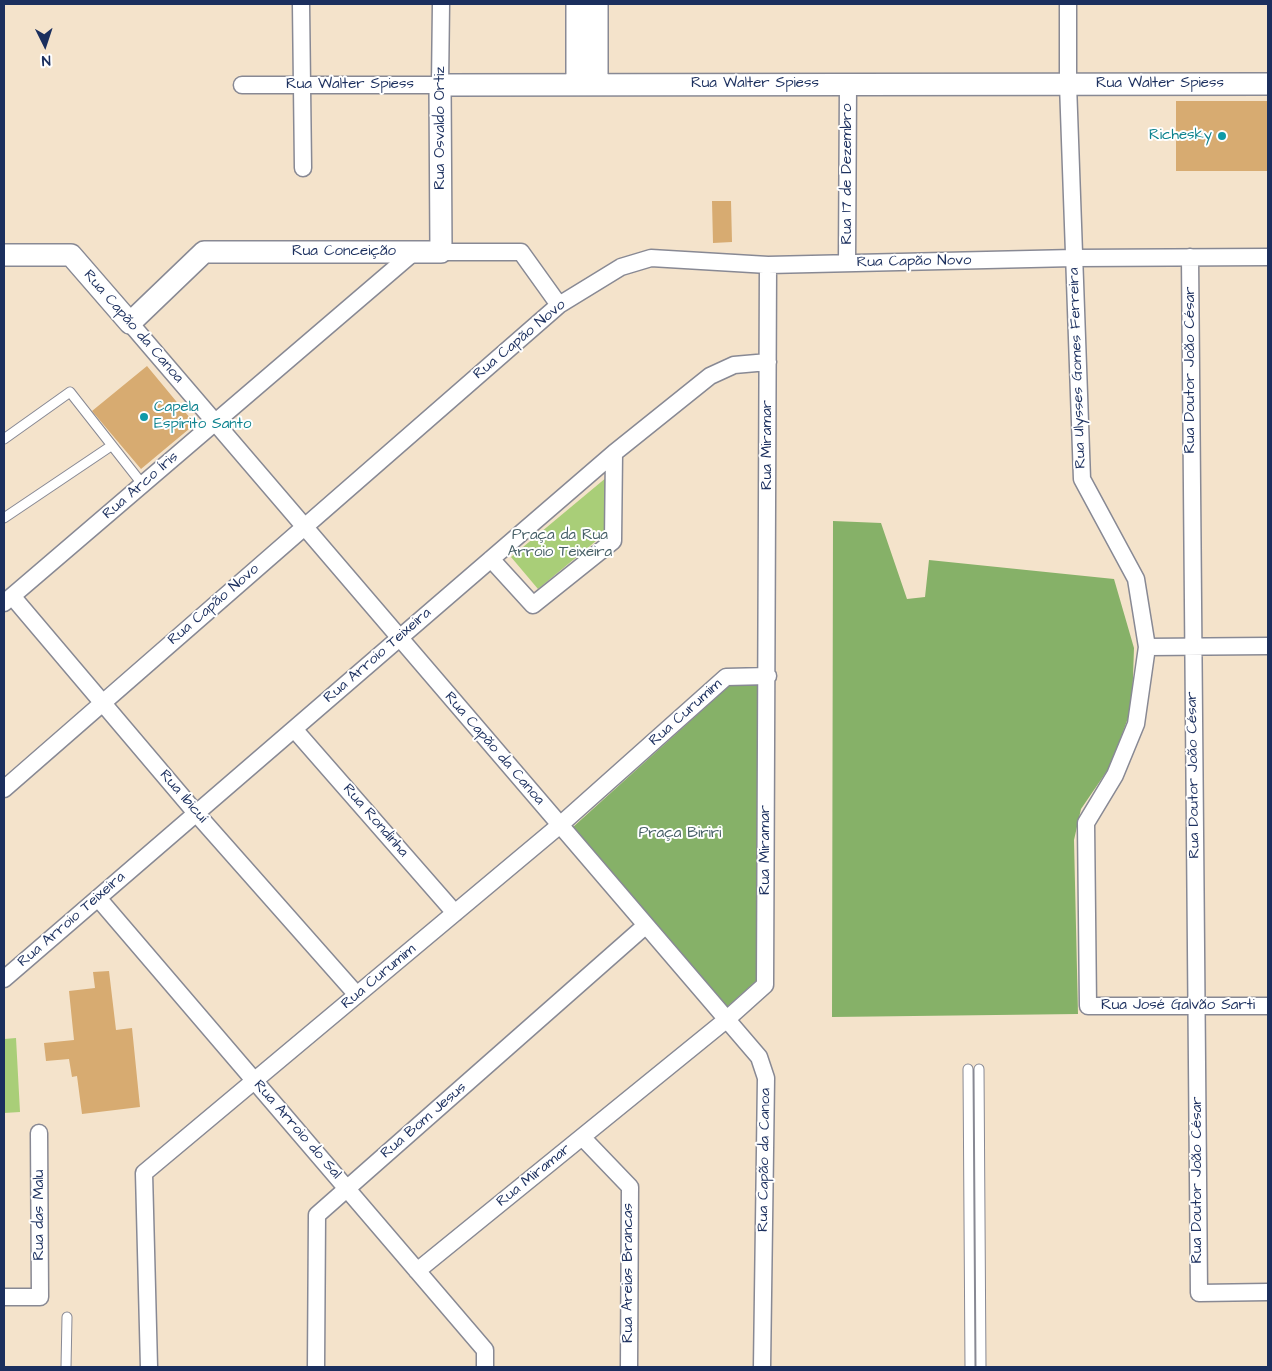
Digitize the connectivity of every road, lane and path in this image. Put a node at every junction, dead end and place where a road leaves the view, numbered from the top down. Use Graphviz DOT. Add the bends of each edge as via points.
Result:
graph roads {
  1 [pos="302,4"];
  2 [pos="441,4"];
  3 [pos="577,4"];
  4 [pos="597,4"];
  5 [pos="1068,4"];
  6 [pos="440,84"];
  7 [pos="587,84"];
  8 [pos="848,84"];
  9 [pos="1068,84"];
  10 [pos="1268,84"];
  11 [pos="242,85"];
  12 [pos="301,85"];
  13 [pos="303,168"];
  14 [pos="414,252"];
  15 [pos="441,252"];
  16 [pos="4,255"];
  17 [pos="1190,257"];
  18 [pos="1268,257"];
  19 [pos="1074,258"];
  20 [pos="847,263"];
  21 [pos="768,265"];
  22 [pos="559,305"];
  23 [pos="130,323"];
  24 [pos="768,362"];
  25 [pos="215,423"];
  26 [pos="4,439"];
  27 [pos="111,446"];
  28 [pos="614,453"];
  29 [pos="143,485"];
  30 [pos="4,518"];
  31 [pos="304,527"];
  32 [pos="491,559"];
  33 [pos="8,600"];
  34 [pos="399,638"];
  35 [pos="1268,646"];
  36 [pos="1147,647"];
  37 [pos="1193,647"];
  38 [pos="768,676"];
  39 [pos="103,703"];
  40 [pos="294,728"];
  41 [pos="4,789"];
  42 [pos="196,813"];
  43 [pos="560,826"];
  44 [pos="98,898"];
  45 [pos="455,913"];
  46 [pos="646,926"];
  47 [pos="4,979"];
  48 [pos="357,995"];
  49 [pos="1088,1006"];
  50 [pos="1196,1006"];
  51 [pos="1268,1006"];
  52 [pos="726,1020"];
  53 [pos="968,1069"];
  54 [pos="979,1069"];
  55 [pos="254,1081"];
  56 [pos="39,1133"];
  57 [pos="582,1137"];
  58 [pos="347,1188"];
  59 [pos="417,1271"];
  60 [pos="1268,1292"];
  61 [pos="4,1297"];
  62 [pos="67,1318"];
  63 [pos="66,1367"];
  64 [pos="149,1367"];
  65 [pos="316,1367"];
  66 [pos="485,1367"];
  67 [pos="629,1367"];
  68 [pos="762,1367"];
  69 [pos="970,1367"];
  70 [pos="981,1367"];
  1 -- 12 [label="street"];
  2 -- 6 [label="street, Rua Osvaldo Ortiz"];
  3 -- 7 [label="street"];
  4 -- 7 [label="street"];
  5 -- 9 [label="street, Rua Ulysses Gomes Ferreira"];
  6 -- 7 [label="street, Rua Walter Spiess"];
  6 -- 12 [label="street, Rua Walter Spiess"];
  6 -- 15 [label="street, Rua Osvaldo Ortiz"];
  7 -- 8 [label="street, Rua Walter Spiess"];
  8 -- 9 [label="street, Rua Walter Spiess"];
  8 -- 20 [label="street, Rua 17 de Dezembro"];
  9 -- 10 [label="street, Rua Walter Spiess"];
  9 -- 19 [label="street, Rua Ulysses Gomes Ferreira"];
  11 -- 12 [label="street, Rua Walter Spiess"];
  12 -- 13 [label="street"];
  14 -- 15 [label="street, Rua Conceição"];
  14 -- 23 [label="street, Rua Conceição" via="204,252"];
  14 -- 25 [label="street, Rua Arco Íris"];
  15 -- 22 [label="street, Rua Conceição" via="521,252"];
  16 -- 23 [label="street, Rua Capão da Canoa" via="71,255"];
  17 -- 18 [label="street, Rua Capão Novo"];
  17 -- 19 [label="street, Rua Capão Novo"];
  17 -- 37 [label="street, Rua Doutor João César"];
  19 -- 20 [label="street, Rua Capão Novo"];
  19 -- 36 [label="street, Rua Ulysses Gomes Ferreira" via="1082,479 1136,579"];
  20 -- 21 [label="street, Rua Capão Novo"];
  21 -- 22 [label="street, Rua Capão Novo" via="651,258 621,267"];
  21 -- 24 [label="street, Rua Miramar"];
  22 -- 31 [label="street, Rua Capão Novo"];
  23 -- 25 [label="street, Rua Capão da Canoa"];
  24 -- 28 [label="street, Rua Arroio Teixeira" via="734,365 710,376"];
  24 -- 38 [label="street, Rua Miramar"];
  25 -- 29 [label="street, Rua Arco Íris"];
  25 -- 31 [label="street, Rua Capão da Canoa"];
  26 -- 27 [label="lane" via="70,392"];
  27 -- 29 [label="lane"];
  27 -- 30 [label="lane"];
  28 -- 32 [label="street, Rua Arroio Teixeira"];
  28 -- 32 [label="street" via="613,542 533,605"];
  29 -- 33 [label="street, Rua Arco Íris"];
  31 -- 34 [label="street, Rua Capão da Canoa"];
  31 -- 39 [label="street, Rua Capão Novo"];
  32 -- 34 [label="street, Rua Arroio Teixeira"];
  33 -- 39 [label="street, Rua Ibicuí"];
  34 -- 40 [label="street, Rua Arroio Teixeira"];
  34 -- 43 [label="street, Rua Capão da Canoa"];
  35 -- 37 [label="street"];
  36 -- 37 [label="street"];
  36 -- 49 [label="street, Rua Ulysses Gomes Ferreira" via="1136,724 1115,775 1086,823"];
  37 -- 50 [label="street, Rua Doutor João César"];
  38 -- 43 [label="street, Rua Curumim" via="726,677"];
  38 -- 52 [label="street, Rua Miramar" via="765,985"];
  39 -- 41 [label="street, Rua Capão Novo"];
  39 -- 42 [label="street, Rua Ibicuí"];
  40 -- 42 [label="street, Rua Arroio Teixeira"];
  40 -- 45 [label="street, Rua Rondinha"];
  42 -- 44 [label="street, Rua Arroio Teixeira"];
  42 -- 48 [label="street, Rua Ibicuí"];
  43 -- 45 [label="street, Rua Curumim"];
  43 -- 46 [label="street, Rua Capão da Canoa"];
  44 -- 47 [label="street, Rua Arroio Teixeira"];
  44 -- 55 [label="street, Rua Arroio do Sal"];
  45 -- 48 [label="street, Rua Curumim"];
  46 -- 52 [label="street, Rua Capão da Canoa"];
  46 -- 58 [label="street, Rua Bom Jesus"];
  48 -- 55 [label="street, Rua Curumim"];
  49 -- 50 [label="street, Rua José Galvão Sarti"];
  50 -- 51 [label="street, Rua José Galvão Sarti"];
  50 -- 60 [label="street, Rua Doutor João César" via="1199,1293"];
  52 -- 57 [label="street, Rua Miramar"];
  52 -- 68 [label="street, Rua Capão da Canoa" via="759,1057 766,1078"];
  53 -- 69 [label="lane"];
  54 -- 70 [label="lane"];
  55 -- 58 [label="street, Rua Arroio do Sal"];
  55 -- 64 [label="street, Rua Curumim" via="144,1173"];
  56 -- 61 [label="street, Rua das Malu" via="40,1297"];
  57 -- 59 [label="street, Rua Miramar"];
  57 -- 67 [label="street, Rua Areias Brancas" via="630,1187"];
  58 -- 59 [label="street, Rua Arroio do Sal"];
  58 -- 65 [label="street, Rua Bom Jesus" via="317,1215"];
  59 -- 66 [label="street, Rua Arroio do Sal" via="485,1350"];
  62 -- 63 [label="lane"];
}
